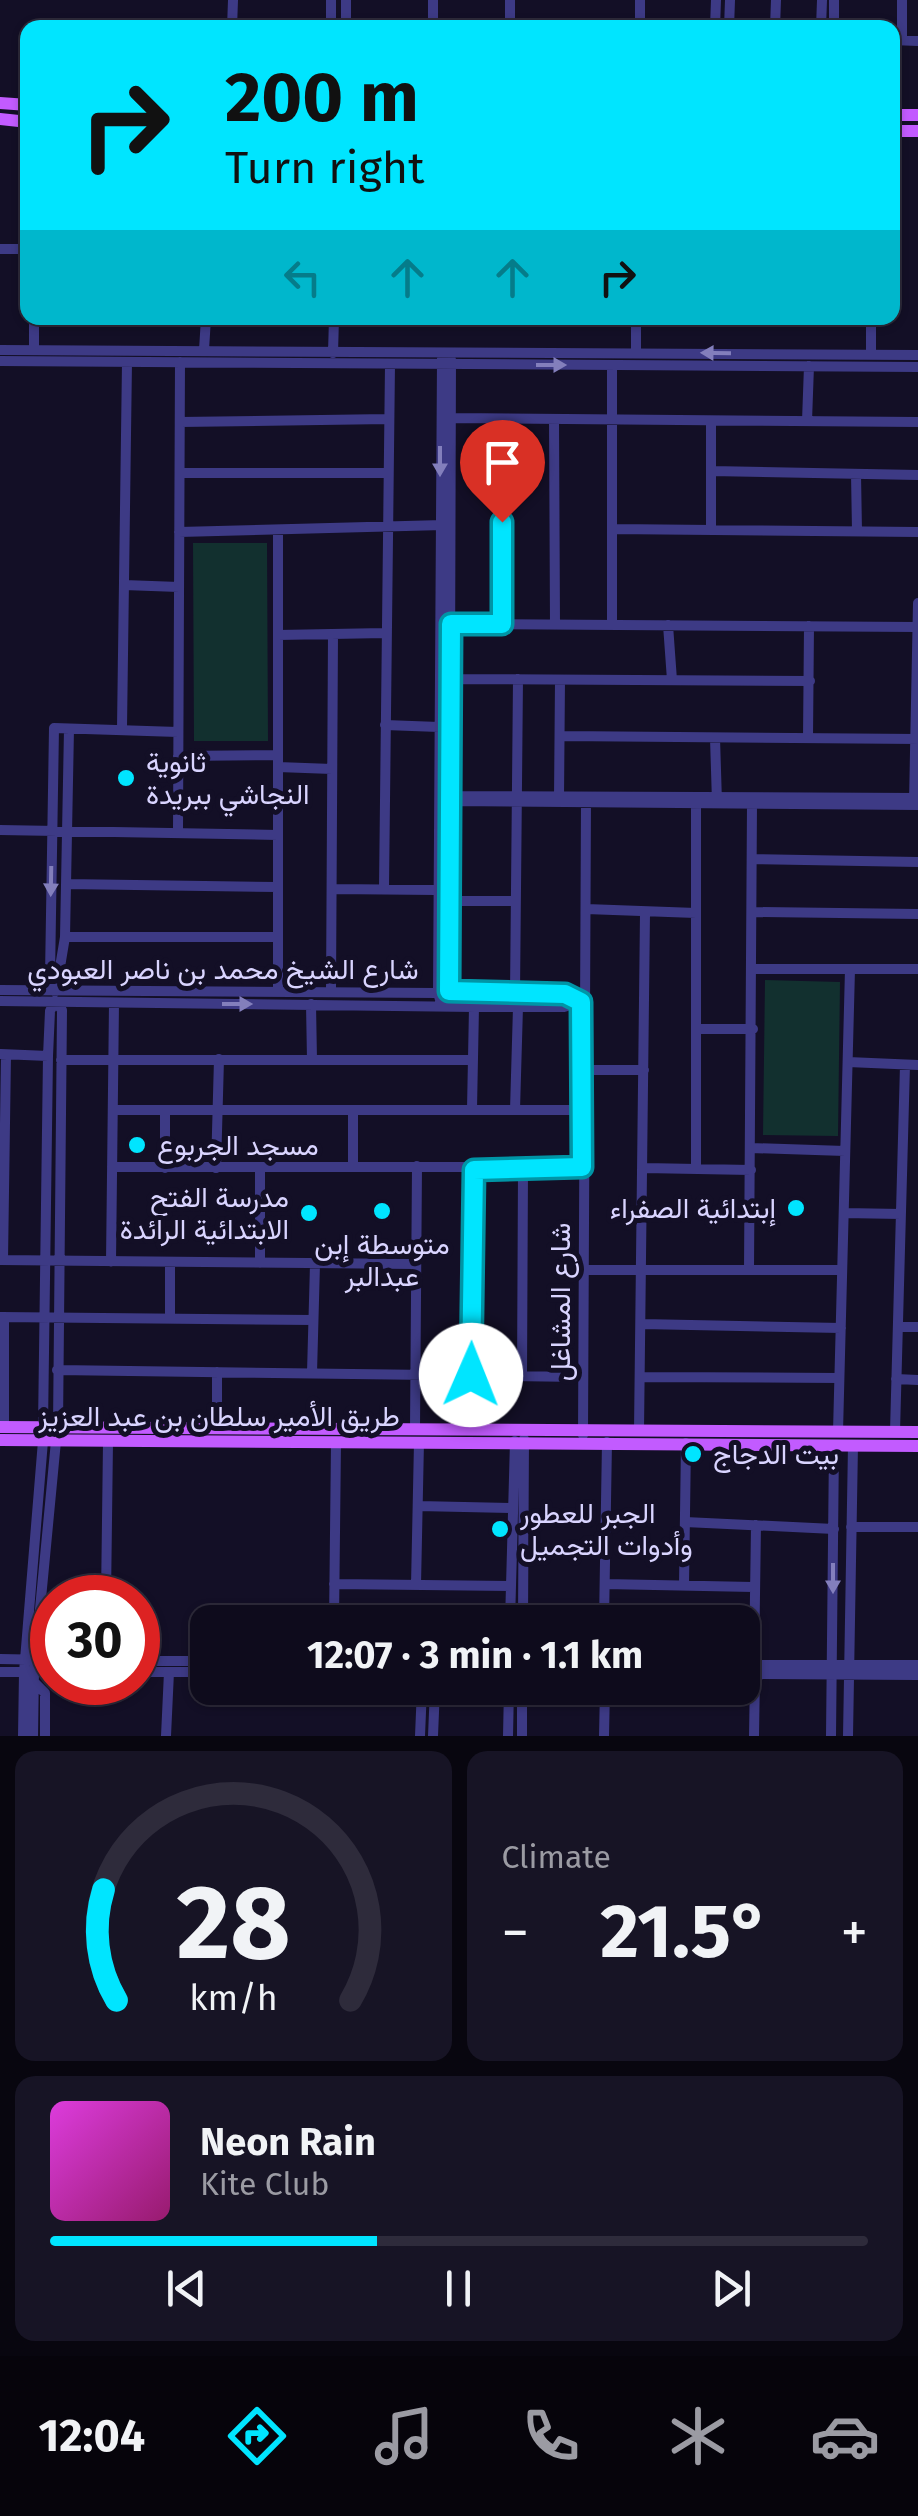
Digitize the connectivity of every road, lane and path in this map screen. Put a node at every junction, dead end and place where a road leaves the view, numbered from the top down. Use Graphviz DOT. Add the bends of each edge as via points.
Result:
graph roads {
  1 [pos="34,325"];
  2 [pos="206,325"];
  3 [pos="334,325"];
  4 [pos="636,325"];
  5 [pos="872,325"];
  6 [pos="0,350"];
  7 [pos="34,350"];
  8 [pos="204,350"];
  9 [pos="446,352"];
  10 [pos="636,352"];
  11 [pos="333,353"];
  12 [pos="871,355"];
  13 [pos="918,356"];
  14 [pos="0,361"];
  15 [pos="127,362"];
  16 [pos="180,362"];
  17 [pos="390,364"];
  18 [pos="440,364"];
  19 [pos="454,364"];
  20 [pos="612,365"];
  21 [pos="809,366"];
  22 [pos="918,367"];
  23 [pos="454,418"];
  24 [pos="388,419"];
  25 [pos="503,419"];
  26 [pos="554,419"];
  27 [pos="612,420"];
  28 [pos="711,420"];
  29 [pos="807,421"];
  30 [pos="180,422"];
  31 [pos="918,422"];
  32 [pos="711,471"];
  33 [pos="387,473"];
  34 [pos="180,474"];
  35 [pos="856,474"];
  36 [pos="918,475"];
  37 [pos="447,524"];
  38 [pos="386,526"];
  39 [pos="612,528"];
  40 [pos="712,530"];
  41 [pos="857,531"];
  42 [pos="179,532"];
  43 [pos="278,532"];
  44 [pos="918,532"];
  45 [pos="124,585"];
  46 [pos="179,587"];
  47 [pos="918,604"];
  48 [pos="451,624"];
  49 [pos="502,624"];
  50 [pos="555,625"];
  51 [pos="612,625"];
  52 [pos="668,625"];
  53 [pos="809,626"];
  54 [pos="918,627"];
  55 [pos="385,633"];
  56 [pos="333,634"];
  57 [pos="278,635"];
  58 [pos="450,679"];
  59 [pos="518,679"];
  60 [pos="560,680"];
  61 [pos="672,680"];
  62 [pos="810,681"];
  63 [pos="385,725"];
  64 [pos="122,728"];
  65 [pos="438,728"];
  66 [pos="69,729"];
  67 [pos="178,732"];
  68 [pos="561,736"];
  69 [pos="715,738"];
  70 [pos="808,738"];
  71 [pos="916,739"];
  72 [pos="178,756"];
  73 [pos="278,761"];
  74 [pos="332,769"];
  75 [pos="446,798"];
  76 [pos="516,798"];
  77 [pos="559,798"];
  78 [pos="717,799"];
  79 [pos="916,801"];
  80 [pos="586,802"];
  81 [pos="696,803"];
  82 [pos="752,804"];
  83 [pos="0,830"];
  84 [pos="52,830"];
  85 [pos="68,830"];
  86 [pos="178,831"];
  87 [pos="278,835"];
  88 [pos="753,858"];
  89 [pos="918,862"];
  90 [pos="66,884"];
  91 [pos="278,887"];
  92 [pos="384,888"];
  93 [pos="332,890"];
  94 [pos="436,890"];
  95 [pos="448,901"];
  96 [pos="515,901"];
  97 [pos="586,908"];
  98 [pos="696,912"];
  99 [pos="754,912"];
  100 [pos="644,913"];
  101 [pos="918,914"];
  102 [pos="277,936"];
  103 [pos="64,937"];
  104 [pos="918,968"];
  105 [pos="754,969"];
  106 [pos="850,969"];
  107 [pos="0,990"];
  108 [pos="278,990"];
  109 [pos="331,991"];
  110 [pos="443,992"];
  111 [pos="515,994"];
  112 [pos="55,996"];
  113 [pos="0,1001"];
  114 [pos="581,1002"];
  115 [pos="114,1003"];
  116 [pos="311,1004"];
  117 [pos="443,1006"];
  118 [pos="474,1007"];
  119 [pos="518,1007"];
  120 [pos="696,1029"];
  121 [pos="753,1030"];
  122 [pos="3,1054"];
  123 [pos="48,1056"];
  124 [pos="61,1060"];
  125 [pos="114,1060"];
  126 [pos="218,1060"];
  127 [pos="312,1060"];
  128 [pos="473,1060"];
  129 [pos="848,1062"];
  130 [pos="905,1065"];
  131 [pos="918,1065"];
  132 [pos="584,1070"];
  133 [pos="644,1070"];
  134 [pos="472,1109"];
  135 [pos="113,1110"];
  136 [pos="515,1110"];
  137 [pos="582,1110"];
  138 [pos="165,1111"];
  139 [pos="219,1111"];
  140 [pos="354,1112"];
  141 [pos="751,1148"];
  142 [pos="846,1151"];
  143 [pos="353,1164"];
  144 [pos="417,1166"];
  145 [pos="112,1167"];
  146 [pos="582,1167"];
  147 [pos="165,1168"];
  148 [pos="216,1168"];
  149 [pos="260,1168"];
  150 [pos="644,1168"];
  151 [pos="696,1169"];
  152 [pos="474,1170"];
  153 [pos="524,1170"];
  154 [pos="751,1170"];
  155 [pos="844,1213"];
  156 [pos="901,1214"];
  157 [pos="2,1260"];
  158 [pos="53,1262"];
  159 [pos="111,1262"];
  160 [pos="170,1263"];
  161 [pos="260,1264"];
  162 [pos="314,1264"];
  163 [pos="416,1264"];
  164 [pos="583,1270"];
  165 [pos="749,1270"];
  166 [pos="842,1270"];
  167 [pos="643,1271"];
  168 [pos="2,1316"];
  169 [pos="52,1317"];
  170 [pos="170,1318"];
  171 [pos="313,1320"];
  172 [pos="642,1324"];
  173 [pos="898,1327"];
  174 [pos="918,1327"];
  175 [pos="841,1328"];
  176 [pos="57,1370"];
  177 [pos="217,1372"];
  178 [pos="312,1373"];
  179 [pos="416,1374"];
  180 [pos="471,1375"];
  181 [pos="522,1376"];
  182 [pos="581,1377"];
  183 [pos="640,1377"];
  184 [pos="840,1378"];
  185 [pos="896,1379"];
  186 [pos="918,1380"];
  187 [pos="217,1427"];
  188 [pos="639,1430"];
  189 [pos="1,1431"];
  190 [pos="895,1432"];
  191 [pos="918,1432"];
  192 [pos="50,1434"];
  193 [pos="417,1435"];
  194 [pos="583,1436"];
  195 [pos="520,1439"];
  196 [pos="836,1439"];
  197 [pos="108,1442"];
  198 [pos="607,1442"];
  199 [pos="336,1443"];
  200 [pos="686,1444"];
  201 [pos="853,1445"];
  202 [pos="918,1446"];
  203 [pos="418,1506"];
  204 [pos="511,1508"];
  205 [pos="685,1522"];
  206 [pos="756,1525"];
  207 [pos="851,1527"];
  208 [pos="918,1527"];
  209 [pos="834,1529"];
  210 [pos="38,1575"];
  211 [pos="106,1575"];
  212 [pos="334,1584"];
  213 [pos="605,1584"];
  214 [pos="416,1585"];
  215 [pos="510,1586"];
  216 [pos="684,1586"];
  217 [pos="753,1588"];
  218 [pos="334,1605"];
  219 [pos="510,1605"];
  220 [pos="523,1605"];
  221 [pos="604,1605"];
  222 [pos="752,1605"];
  223 [pos="0,1660"];
  224 [pos="160,1660"];
  225 [pos="190,1661"];
  226 [pos="918,1666"];
  227 [pos="30,1669"];
  228 [pos="760,1670"];
  229 [pos="832,1671"];
  230 [pos="848,1671"];
  231 [pos="0,1672"];
  232 [pos="160,1672"];
  233 [pos="169,1672"];
  234 [pos="190,1672"];
  235 [pos="918,1675"];
  236 [pos="32,1705"];
  237 [pos="46,1705"];
  238 [pos="421,1705"];
  239 [pos="434,1705"];
  240 [pos="509,1705"];
  241 [pos="522,1705"];
  242 [pos="605,1705"];
  243 [pos="751,1705"];
  244 [pos="23,1736"];
  245 [pos="33,1736"];
  246 [pos="46,1736"];
  247 [pos="166,1736"];
  248 [pos="420,1736"];
  249 [pos="433,1736"];
  250 [pos="508,1736"];
  251 [pos="522,1736"];
  252 [pos="604,1736"];
  253 [pos="754,1736"];
  254 [pos="832,1736"];
  255 [pos="848,1736"];
  1 -- 7 [label="street"];
  2 -- 8 [label="street"];
  3 -- 11 [label="street"];
  4 -- 10 [label="street"];
  5 -- 12 [label="street"];
  6 -- 7 [label="street"];
  7 -- 8 [label="street"];
  8 -- 11 [label="street"];
  9 -- 10 [label="street"];
  9 -- 11 [label="street"];
  9 -- 18 [label="street"];
  9 -- 19 [label="street"];
  12 -- 10 [label="street, one-way"];
  12 -- 13 [label="street"];
  14 -- 15 [label="street"];
  15 -- 16 [label="street"];
  15 -- 45 [label="street"];
  16 -- 17 [label="street"];
  16 -- 30 [label="street"];
  17 -- 18 [label="street"];
  17 -- 24 [label="street"];
  18 -- 19 [label="street"];
  18 -- 37 [label="street, one-way"];
  19 -- 20 [label="street, one-way"];
  19 -- 23 [label="street"];
  20 -- 21 [label="street"];
  20 -- 27 [label="street"];
  21 -- 22 [label="street"];
  21 -- 29 [label="street"];
  23 -- 25 [label="street"];
  23 -- 37 [label="street"];
  24 -- 30 [label="street"];
  24 -- 33 [label="street"];
  25 -- 26 [label="street"];
  25 -- 49 [label="street"];
  26 -- 27 [label="street"];
  26 -- 50 [label="street"];
  27 -- 28 [label="street"];
  27 -- 39 [label="street"];
  28 -- 29 [label="street"];
  28 -- 32 [label="street"];
  29 -- 31 [label="street"];
  30 -- 34 [label="street"];
  32 -- 35 [label="street"];
  32 -- 40 [label="street"];
  33 -- 34 [label="street"];
  33 -- 38 [label="street"];
  34 -- 42 [label="street"];
  35 -- 36 [label="street"];
  35 -- 41 [label="street"];
  37 -- 38 [label="street"];
  37 -- 48 [label="street"];
  37 -- 65 [label="street"];
  38 -- 43 [label="street"];
  38 -- 55 [label="street"];
  39 -- 40 [label="street"];
  39 -- 51 [label="street"];
  40 -- 41 [label="street"];
  41 -- 44 [label="street"];
  42 -- 43 [label="street"];
  42 -- 46 [label="street"];
  43 -- 57 [label="street"];
  45 -- 46 [label="street"];
  45 -- 64 [label="street"];
  46 -- 67 [label="street"];
  47 -- 54 [label="street"];
  48 -- 49 [label="street"];
  48 -- 58 [label="street"];
  49 -- 50 [label="street"];
  50 -- 51 [label="street"];
  51 -- 52 [label="street"];
  52 -- 53 [label="street"];
  52 -- 61 [label="street"];
  53 -- 54 [label="street"];
  53 -- 62 [label="street"];
  54 -- 71 [label="street"];
  55 -- 56 [label="street"];
  55 -- 63 [label="street"];
  56 -- 57 [label="street"];
  56 -- 74 [label="street"];
  57 -- 73 [label="street"];
  58 -- 59 [label="street"];
  58 -- 75 [label="street"];
  59 -- 60 [label="street"];
  59 -- 76 [label="street"];
  60 -- 61 [label="street"];
  60 -- 68 [label="street"];
  61 -- 62 [label="street"];
  62 -- 70 [label="street"];
  63 -- 65 [label="street"];
  63 -- 92 [label="street"];
  64 -- 66 [label="street"];
  64 -- 67 [label="street"];
  65 -- 75 [label="street"];
  66 -- 84 [label="street" via="54,728"];
  66 -- 85 [label="street"];
  67 -- 72 [label="street"];
  68 -- 69 [label="street"];
  68 -- 77 [label="street"];
  69 -- 70 [label="street"];
  69 -- 78 [label="street"];
  70 -- 71 [label="street"];
  71 -- 79 [label="street"];
  72 -- 73 [label="street"];
  72 -- 86 [label="street"];
  73 -- 74 [label="street"];
  73 -- 87 [label="street"];
  74 -- 93 [label="street"];
  75 -- 76 [label="street"];
  75 -- 94 [label="street"];
  75 -- 95 [label="street"];
  76 -- 77 [label="street"];
  76 -- 96 [label="street"];
  77 -- 78 [label="street"];
  77 -- 80 [label="street"];
  78 -- 79 [label="street"];
  78 -- 81 [label="street"];
  78 -- 82 [label="street"];
  79 -- 82 [label="street"];
  80 -- 81 [label="street"];
  80 -- 97 [label="street, شارع المشاغل"];
  81 -- 98 [label="street"];
  82 -- 88 [label="street"];
  83 -- 84 [label="street"];
  84 -- 85 [label="street"];
  84 -- 112 [label="street, one-way"];
  85 -- 86 [label="street"];
  85 -- 90 [label="street"];
  86 -- 87 [label="street"];
  87 -- 91 [label="street"];
  88 -- 89 [label="street"];
  88 -- 99 [label="street"];
  90 -- 91 [label="street"];
  90 -- 103 [label="street"];
  91 -- 102 [label="street"];
  92 -- 93 [label="street"];
  92 -- 94 [label="street"];
  93 -- 109 [label="street"];
  94 -- 110 [label="street"];
  95 -- 96 [label="street"];
  95 -- 110 [label="street"];
  96 -- 111 [label="street"];
  97 -- 100 [label="street"];
  97 -- 114 [label="street, شارع المشاغل"];
  98 -- 100 [label="street"];
  98 -- 120 [label="street"];
  99 -- 101 [label="street"];
  99 -- 105 [label="street"];
  100 -- 133 [label="street"];
  102 -- 103 [label="street"];
  102 -- 108 [label="street"];
  103 -- 112 [label="street"];
  104 -- 106 [label="street"];
  105 -- 106 [label="street"];
  105 -- 121 [label="street"];
  106 -- 129 [label="street"];
  107 -- 112 [label="street, شارع الشيخ محمد بن ناصر العبودي"];
  108 -- 109 [label="street, شارع الشيخ محمد بن ناصر العبودي"];
  108 -- 112 [label="street, شارع الشيخ محمد بن ناصر العبودي"];
  109 -- 110 [label="street, شارع الشيخ محمد بن ناصر العبودي"];
  110 -- 111 [label="street, شارع الشيخ محمد بن ناصر العبودي"];
  110 -- 117 [label="street"];
  111 -- 114 [label="street, شارع الشيخ محمد بن ناصر العبودي" via="565,994"];
  112 -- 113 [label="street, شارع الشيخ محمد بن ناصر العبودي"];
  112 -- 115 [label="street, شارع الشيخ محمد بن ناصر العبودي"];
  112 -- 123 [label="street"];
  112 -- 124 [label="street" via="62,1010"];
  114 -- 119 [label="street, شارع الشيخ محمد بن ناصر العبودي"];
  114 -- 132 [label="street, شارع المشاغل"];
  115 -- 116 [label="street, شارع الشيخ محمد بن ناصر العبودي, one-way"];
  115 -- 125 [label="street"];
  116 -- 117 [label="street, شارع الشيخ محمد بن ناصر العبودي"];
  116 -- 127 [label="street"];
  117 -- 118 [label="street, شارع الشيخ محمد بن ناصر العبودي"];
  118 -- 119 [label="street, شارع الشيخ محمد بن ناصر العبودي"];
  118 -- 128 [label="street"];
  119 -- 136 [label="street"];
  120 -- 121 [label="street"];
  120 -- 151 [label="street"];
  121 -- 141 [label="street"];
  122 -- 123 [label="street"];
  122 -- 157 [label="street"];
  123 -- 158 [label="street"];
  124 -- 125 [label="street"];
  124 -- 158 [label="street"];
  125 -- 126 [label="street"];
  125 -- 135 [label="street"];
  126 -- 127 [label="street"];
  126 -- 139 [label="street"];
  127 -- 128 [label="street"];
  128 -- 134 [label="street"];
  129 -- 130 [label="street"];
  129 -- 142 [label="street"];
  130 -- 131 [label="street"];
  130 -- 156 [label="street"];
  132 -- 133 [label="street"];
  132 -- 137 [label="street, شارع المشاغل"];
  133 -- 150 [label="street"];
  134 -- 136 [label="street"];
  134 -- 140 [label="street"];
  135 -- 138 [label="street"];
  135 -- 145 [label="street"];
  136 -- 137 [label="street"];
  137 -- 146 [label="street, شارع المشاغل"];
  138 -- 139 [label="street"];
  138 -- 147 [label="street"];
  139 -- 140 [label="street"];
  139 -- 148 [label="street"];
  140 -- 143 [label="street"];
  141 -- 142 [label="street"];
  141 -- 154 [label="street"];
  142 -- 155 [label="street"];
  143 -- 144 [label="street"];
  143 -- 149 [label="street"];
  144 -- 152 [label="street"];
  144 -- 163 [label="street"];
  145 -- 147 [label="street"];
  145 -- 159 [label="street"];
  146 -- 153 [label="street"];
  146 -- 164 [label="street, شارع المشاغل"];
  147 -- 148 [label="street"];
  148 -- 149 [label="street"];
  149 -- 161 [label="street"];
  150 -- 151 [label="street"];
  150 -- 167 [label="street"];
  151 -- 154 [label="street"];
  152 -- 153 [label="street"];
  152 -- 180 [label="street"];
  153 -- 181 [label="street"];
  154 -- 165 [label="street"];
  155 -- 156 [label="street"];
  155 -- 166 [label="street"];
  156 -- 173 [label="street"];
  157 -- 158 [label="street"];
  158 -- 159 [label="street"];
  158 -- 169 [label="street"];
  159 -- 160 [label="street"];
  160 -- 161 [label="street"];
  160 -- 170 [label="street"];
  161 -- 162 [label="street"];
  162 -- 163 [label="street"];
  162 -- 171 [label="street"];
  163 -- 179 [label="street"];
  164 -- 167 [label="street"];
  164 -- 182 [label="street, شارع المشاغل"];
  165 -- 166 [label="street"];
  165 -- 167 [label="street"];
  166 -- 175 [label="street"];
  167 -- 172 [label="street"];
  168 -- 169 [label="street"];
  168 -- 189 [label="street"];
  169 -- 170 [label="street"];
  169 -- 176 [label="street"];
  169 -- 192 [label="street"];
  170 -- 171 [label="street"];
  171 -- 178 [label="street"];
  172 -- 175 [label="street"];
  172 -- 183 [label="street"];
  173 -- 174 [label="street"];
  173 -- 185 [label="street"];
  175 -- 184 [label="street"];
  176 -- 177 [label="street"];
  176 -- 192 [label="street"];
  177 -- 178 [label="street"];
  177 -- 187 [label="street"];
  178 -- 179 [label="street"];
  179 -- 180 [label="street"];
  179 -- 193 [label="street"];
  180 -- 181 [label="street"];
  181 -- 182 [label="street"];
  182 -- 194 [label="street, شارع المشاغل"];
  183 -- 184 [label="street"];
  183 -- 188 [label="street"];
  184 -- 196 [label="street"];
  185 -- 186 [label="street"];
  185 -- 190 [label="street"];
  187 -- 192 [label="main road, طريق الأمير سلطان بن عبد العزيز"];
  187 -- 193 [label="main road, طريق الأمير سلطان بن عبد العزيز"];
  188 -- 194 [label="main road, طريق الأمير سلطان بن عبد العزيز"];
  188 -- 196 [label="main road, طريق الأمير سلطان بن عبد العزيز"];
  189 -- 192 [label="main road, طريق الأمير سلطان بن عبد العزيز"];
  190 -- 191 [label="main road, طريق الأمير سلطان بن عبد العزيز"];
  190 -- 196 [label="main road, طريق الأمير سلطان بن عبد العزيز"];
  192 -- 197 [label="main road, طريق الأمير سلطان بن عبد العزيز"];
  192 -- 210 [label="street"];
  193 -- 195 [label="main road, طريق الأمير سلطان بن عبد العزيز"];
  193 -- 199 [label="main road, طريق الأمير سلطان بن عبد العزيز"];
  193 -- 203 [label="street"];
  194 -- 195 [label="main road, طريق الأمير سلطان بن عبد العزيز"];
  194 -- 198 [label="main road, طريق الأمير سلطان بن عبد العزيز"];
  195 -- 204 [label="street"];
  195 -- 220 [label="street"];
  196 -- 200 [label="main road, طريق الأمير سلطان بن عبد العزيز"];
  196 -- 201 [label="main road, طريق الأمير سلطان بن عبد العزيز"];
  196 -- 209 [label="street"];
  197 -- 199 [label="main road, طريق الأمير سلطان بن عبد العزيز"];
  197 -- 211 [label="street"];
  198 -- 200 [label="main road, طريق الأمير سلطان بن عبد العزيز"];
  198 -- 213 [label="street"];
  199 -- 212 [label="street"];
  200 -- 205 [label="street"];
  201 -- 202 [label="main road, طريق الأمير سلطان بن عبد العزيز"];
  201 -- 207 [label="street"];
  203 -- 204 [label="street"];
  203 -- 214 [label="street"];
  204 -- 215 [label="street"];
  205 -- 206 [label="street"];
  205 -- 216 [label="street"];
  206 -- 209 [label="street"];
  206 -- 217 [label="street"];
  207 -- 208 [label="street"];
  207 -- 230 [label="street"];
  209 -- 229 [label="street, one-way"];
  212 -- 214 [label="street"];
  212 -- 218 [label="street"];
  213 -- 216 [label="street"];
  213 -- 221 [label="street"];
  214 -- 215 [label="street"];
  215 -- 219 [label="street"];
  216 -- 217 [label="street"];
  217 -- 222 [label="street"];
  223 -- 227 [label="street"];
  224 -- 225 [label="street"];
  226 -- 230 [label="street"];
  227 -- 231 [label="street"];
  227 -- 244 [label="street"];
  228 -- 229 [label="street"];
  229 -- 230 [label="street"];
  229 -- 254 [label="street"];
  230 -- 235 [label="street"];
  230 -- 255 [label="street"];
  232 -- 233 [label="street"];
  233 -- 234 [label="street"];
  233 -- 247 [label="street"];
  236 -- 245 [label="street"];
  237 -- 246 [label="street"];
  238 -- 248 [label="street"];
  239 -- 249 [label="street"];
  240 -- 250 [label="street"];
  241 -- 251 [label="street"];
  242 -- 252 [label="street"];
  243 -- 253 [label="street"];
}
